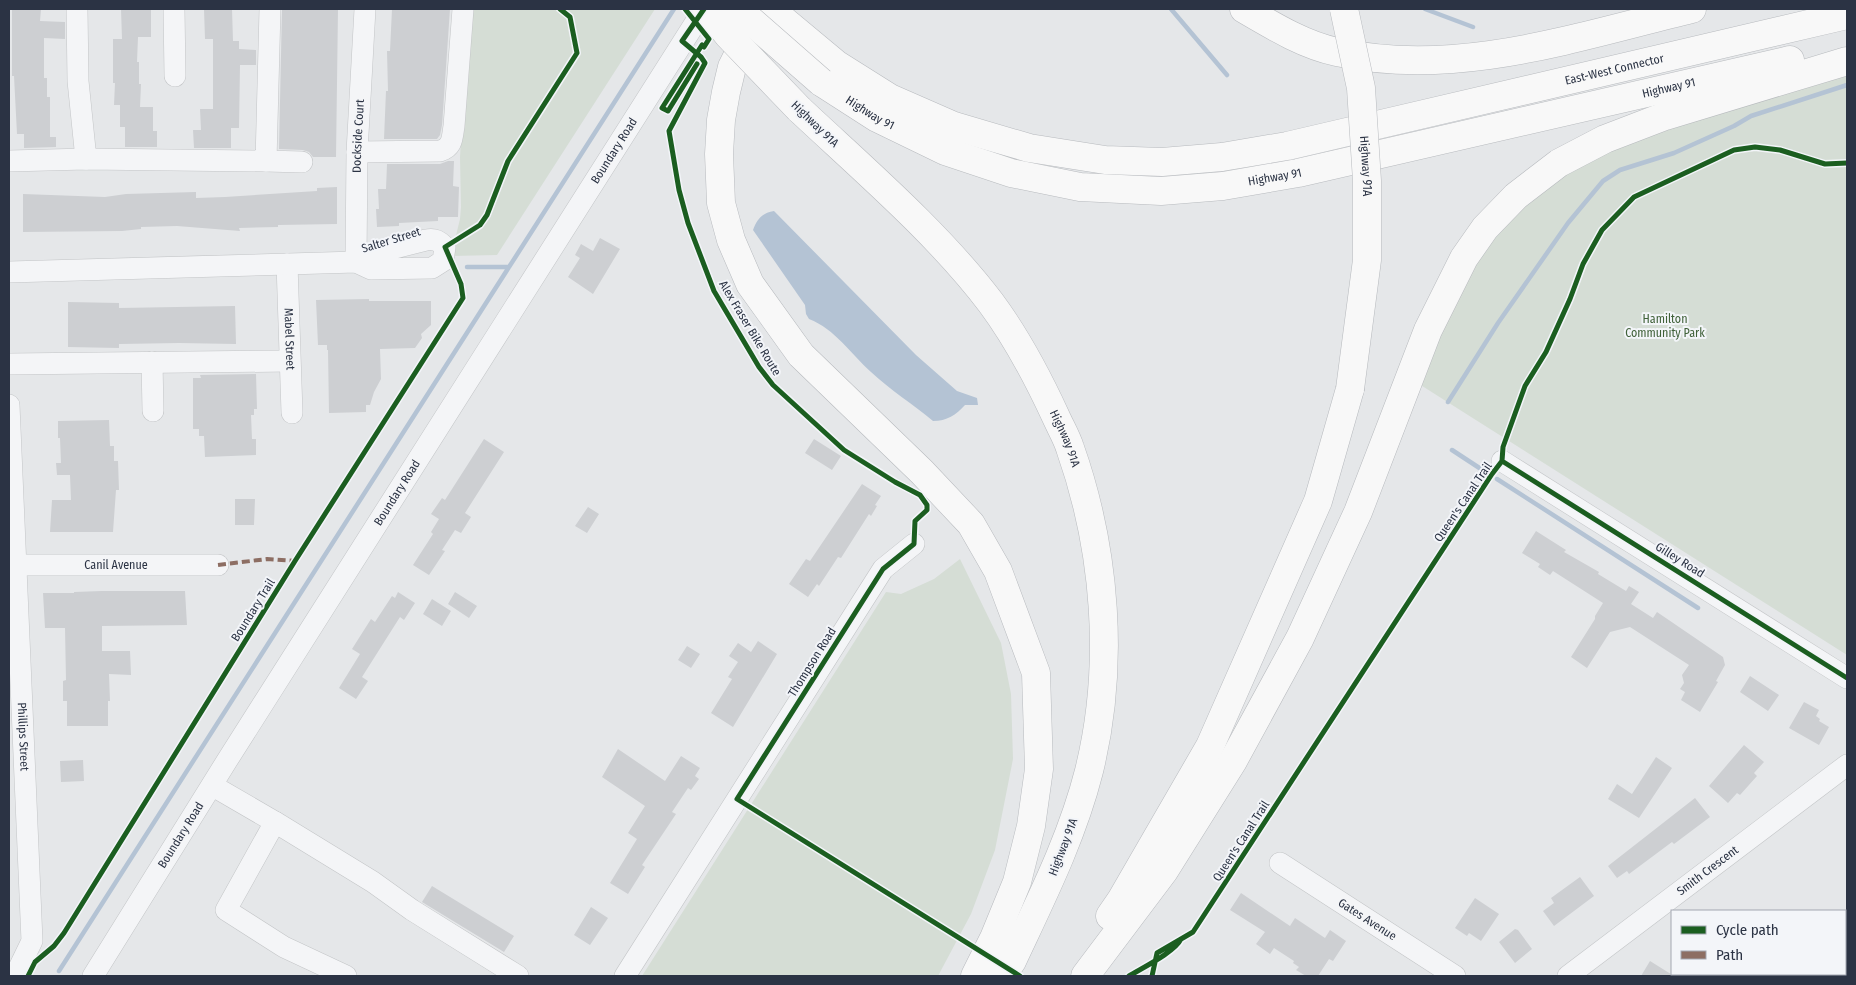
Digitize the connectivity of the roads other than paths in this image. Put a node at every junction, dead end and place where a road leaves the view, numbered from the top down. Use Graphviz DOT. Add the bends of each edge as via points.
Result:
graph roads {
  1 [pos="77,9"];
  2 [pos="174,9"];
  3 [pos="270,9"];
  4 [pos="365,9"];
  5 [pos="463,9"];
  6 [pos="705,9"];
  7 [pos="739,9"];
  8 [pos="763,9"];
  9 [pos="770,9"];
  10 [pos="1244,9"];
  11 [pos="1344,9"];
  12 [pos="1692,9"];
  13 [pos="1847,15"];
  14 [pos="1847,47"];
  15 [pos="1847,61"];
  16 [pos="828,73"];
  17 [pos="175,76"];
  18 [pos="1382,125"];
  19 [pos="358,152"];
  20 [pos="86,159"];
  21 [pos="9,161"];
  22 [pos="266,161"];
  23 [pos="302,162"];
  24 [pos="356,262"];
  25 [pos="287,264"];
  26 [pos="9,272"];
  27 [pos="289,361"];
  28 [pos="152,362"];
  29 [pos="9,364"];
  30 [pos="9,404"];
  31 [pos="153,411"];
  32 [pos="292,412"];
  33 [pos="1502,461"];
  34 [pos="914,544"];
  35 [pos="15,565"];
  36 [pos="218,565"];
  37 [pos="1847,678"];
  38 [pos="1847,765"];
  39 [pos="213,786"];
  40 [pos="275,822"];
  41 [pos="1280,863"];
  42 [pos="14,976"];
  43 [pos="93,976"];
  44 [pos="346,976"];
  45 [pos="518,976"];
  46 [pos="625,976"];
  47 [pos="975,976"];
  48 [pos="1002,976"];
  49 [pos="1067,976"];
  50 [pos="1085,976"];
  51 [pos="1455,976"];
  52 [pos="1568,976"];
  1 -- 20 [label="street" via="78,81"];
  2 -- 17 [label="street"];
  3 -- 22 [label="street"];
  4 -- 19 [label="street, Dockside Court"];
  5 -- 19 [label="street" via="451,145 440,151"];
  6 -- 39 [label="street, Boundary Road"];
  6 -- 48 [label="highway, Highway 91A, bridge" via="798,109 939,242 991,303 1038,376 1066,439 1092,526 1104,609 1102,694 1089,771 1063,851"];
  7 -- 16 [label="highway, Highway 91, bridge"];
  8 -- 47 [label="highway" via="732,67 721,120 722,203 731,240 750,284 801,355 971,524 998,571 1036,673 1039,769 1031,826 1017,882"];
  9 -- 16 [label="highway, Highway 91"];
  10 -- 12 [label="highway" via="1300,39 1336,52 1422,61 1510,53"];
  11 -- 49 [label="highway, Highway 91A, bridge" via="1361,88 1367,181 1367,260 1350,389 1318,501 1210,746 1122,900"];
  13 -- 18 [label="highway, East-West Connector"];
  14 -- 16 [label="highway, Highway 91" via="1298,173 1223,186 1161,191 1080,187 1011,173 936,146 877,118"];
  15 -- 50 [label="highway" via="1665,116 1606,139 1558,163 1516,196 1485,228 1464,258 1428,330 1358,512 1296,646 1234,761 1164,871"];
  16 -- 18 [label="highway, Highway 91" via="954,126 1029,148 1104,160 1162,162 1222,157"];
  19 -- 24 [label="street, Dockside Court"];
  20 -- 21 [label="street"];
  20 -- 22 [label="street"];
  22 -- 23 [label="street"];
  24 -- 25 [label="street, Salter Street"];
  25 -- 26 [label="street, Salter Street"];
  25 -- 27 [label="street, Mabel Street"];
  27 -- 28 [label="street"];
  27 -- 32 [label="street, Mabel Street"];
  28 -- 29 [label="street"];
  28 -- 31 [label="street"];
  30 -- 35 [label="street, Phillips Street"];
  33 -- 37 [label="street, Gilley Road"];
  34 -- 46 [label="street, Thompson Road" via="883,569"];
  35 -- 36 [label="street, Canil Avenue"];
  35 -- 42 [label="street, Phillips Street" via="32,941"];
  38 -- 52 [label="street, Smith Crescent"];
  39 -- 40 [label="street"];
  39 -- 43 [label="street, Boundary Road"];
  40 -- 44 [label="street" via="226,910 284,947"];
  40 -- 45 [label="street"];
  41 -- 51 [label="street, Gates Avenue"];
}
